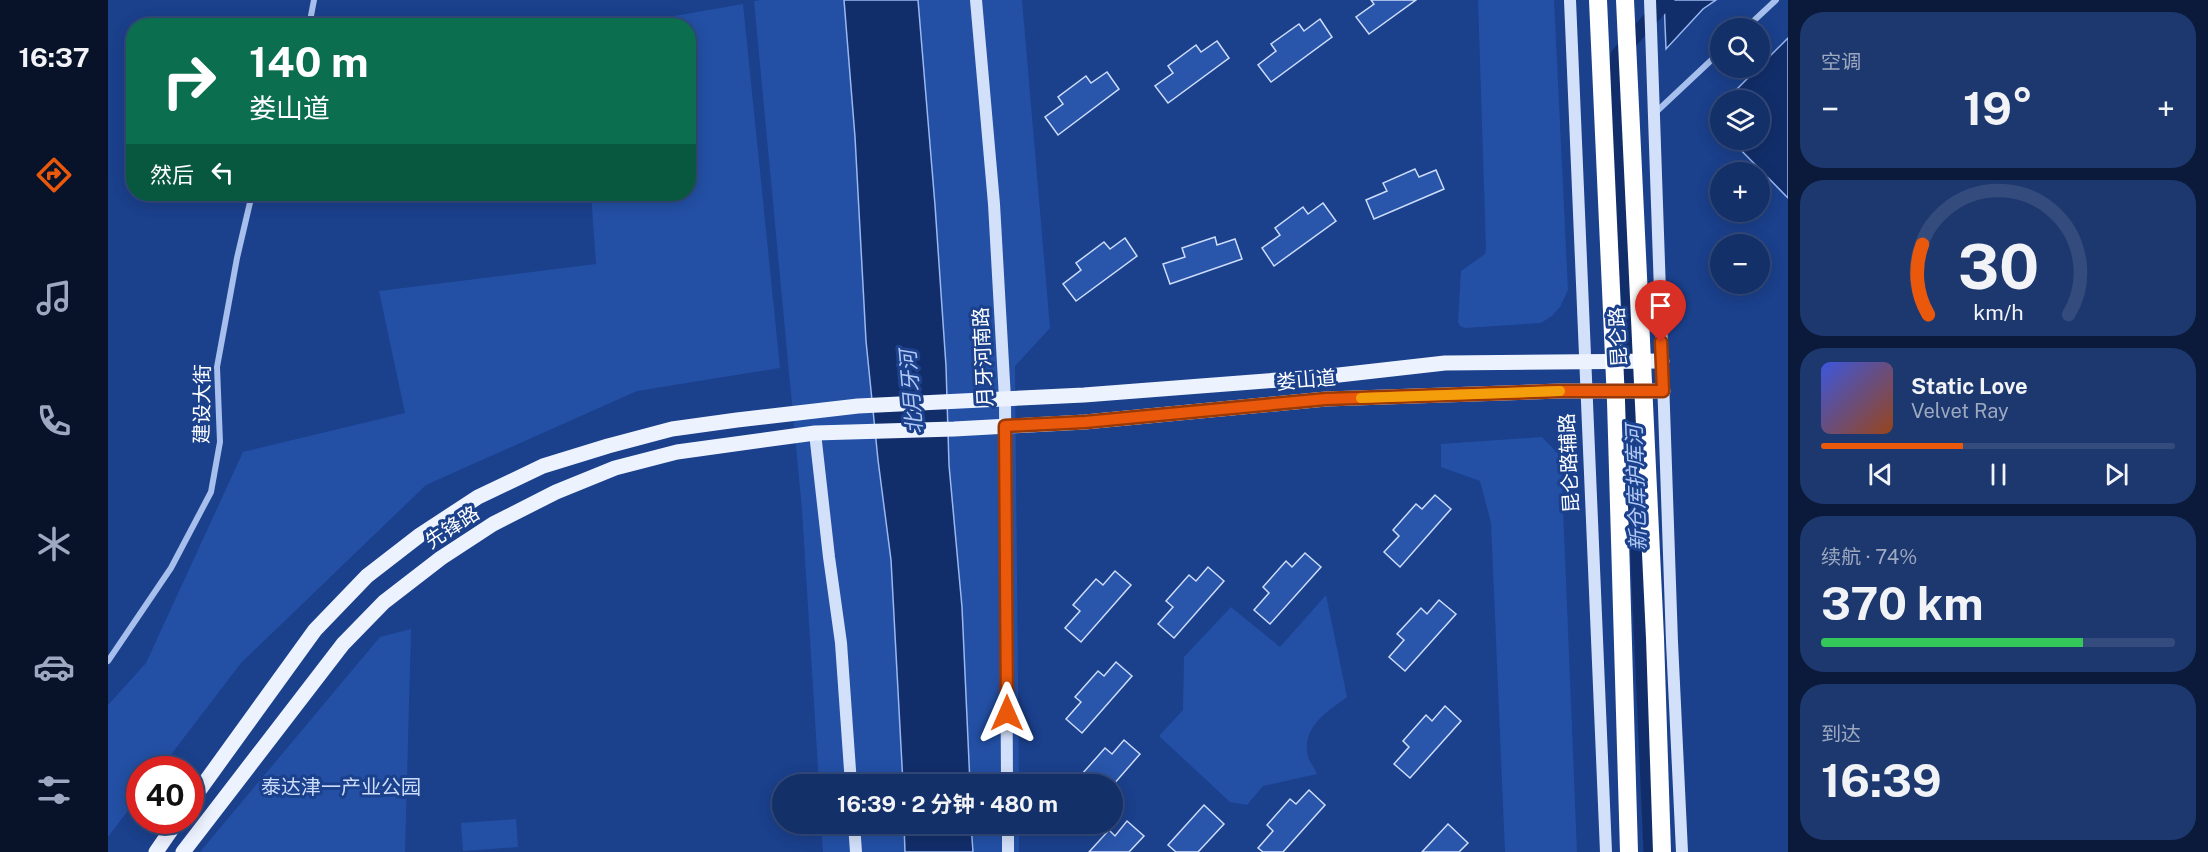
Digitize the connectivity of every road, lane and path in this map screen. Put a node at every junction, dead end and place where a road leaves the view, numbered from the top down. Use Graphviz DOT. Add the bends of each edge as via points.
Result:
graph roads {
  1 [pos="314,0"];
  2 [pos="976,0"];
  3 [pos="1570,0"];
  4 [pos="1598,0"];
  5 [pos="1625,0"];
  6 [pos="1650,0"];
  7 [pos="1776,0"];
  8 [pos="311,18"];
  9 [pos="1757,18"];
  10 [pos="1710,61"];
  11 [pos="1653,115"];
  12 [pos="250,201"];
  13 [pos="1584,360"];
  14 [pos="1662,361"];
  15 [pos="1586,391"];
  16 [pos="1663,391"];
  17 [pos="1005,399"];
  18 [pos="958,401"];
  19 [pos="1005,426"];
  20 [pos="860,432"];
  21 [pos="815,433"];
  22 [pos="108,661"];
  23 [pos="850,774"];
  24 [pos="1007,774"];
  25 [pos="204,784"];
  26 [pos="168,834"];
  27 [pos="855,834"];
  28 [pos="1008,834"];
  29 [pos="156,852"];
  30 [pos="183,852"];
  31 [pos="856,852"];
  32 [pos="1008,852"];
  33 [pos="1606,852"];
  34 [pos="1629,852"];
  35 [pos="1662,852"];
  36 [pos="1682,852"];
  1 -- 8 [label="street"];
  2 -- 17 [label="main road, 月牙河南路" via="994,204"];
  3 -- 13 [label="main road, 昆仑路辅路"];
  4 -- 34 [label="highway, 昆仑路, bridge" via="1616,401"];
  5 -- 35 [label="highway, 昆仑路, bridge"];
  6 -- 11 [label="main road"];
  7 -- 9 [label="street"];
  10 -- 11 [label="street"];
  11 -- 14 [label="main road"];
  12 -- 22 [label="street, 建设大街" via="217,367 220,442 211,492 171,568"];
  13 -- 14 [label="main road, 娄山道, bridge"];
  13 -- 15 [label="main road, 昆仑路辅路"];
  13 -- 17 [label="main road, 娄山道" via="1444,363 1330,376"];
  14 -- 16 [label="main road"];
  15 -- 16 [label="main road, 娄山道, bridge"];
  15 -- 19 [label="main road, 娄山道" via="1326,399"];
  15 -- 33 [label="main road, 昆仑路辅路"];
  16 -- 36 [label="main road"];
  17 -- 18 [label="main road, 娄山道"];
  17 -- 19 [label="main road, 月牙河南路"];
  18 -- 25 [label="main road, 先锋路" via="858,406 672,429 543,466 478,497 367,576 315,630"];
  19 -- 20 [label="main road, 娄山道"];
  19 -- 24 [label="main road, 月牙河南路"];
  20 -- 21 [label="main road, 先锋路"];
  21 -- 23 [label="main road" via="841,643"];
  21 -- 30 [label="main road, 先锋路" via="677,452 615,468 493,524 441,558 384,602 344,644"];
  26 -- 29 [label="main road"];
  27 -- 31 [label="main road"];
  28 -- 32 [label="main road"];
}
